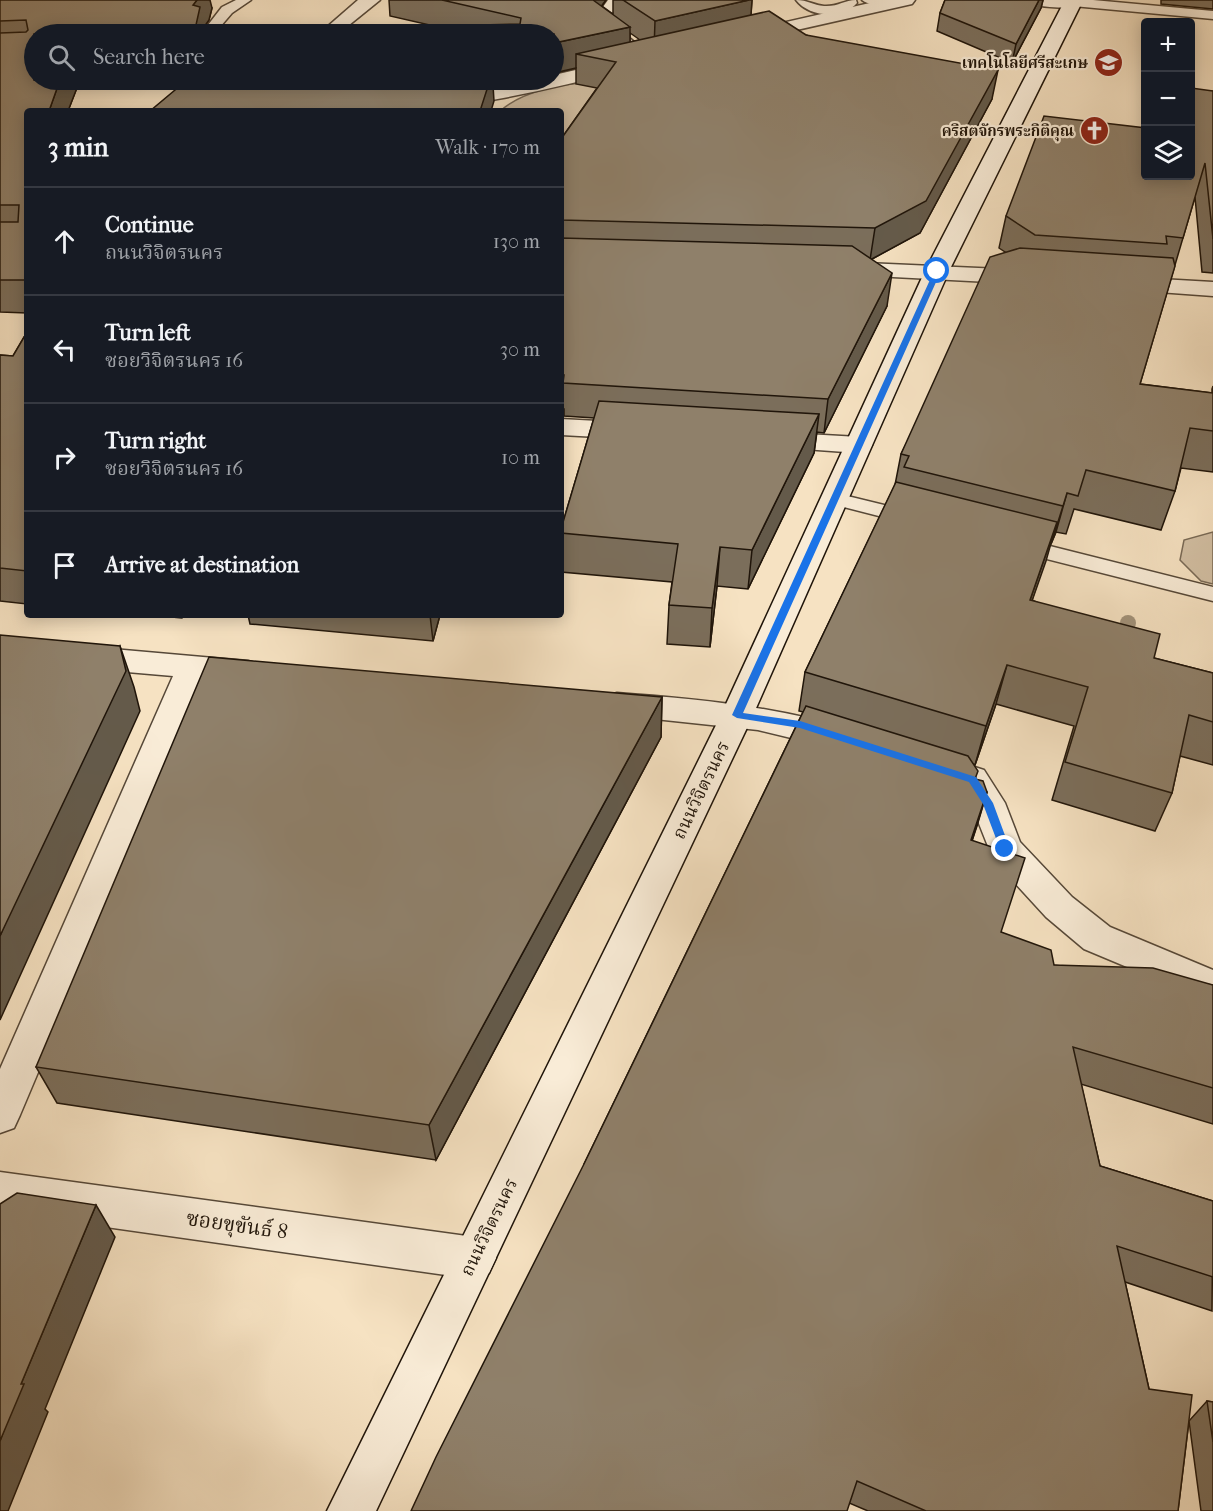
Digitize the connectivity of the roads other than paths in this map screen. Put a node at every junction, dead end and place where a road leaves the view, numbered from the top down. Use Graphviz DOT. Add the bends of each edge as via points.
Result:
graph roads {
  1 [pos="245,0"];
  2 [pos="371,0"];
  3 [pos="617,0"];
  4 [pos="802,0"];
  5 [pos="850,0"];
  6 [pos="868,0"];
  7 [pos="1036,0"];
  8 [pos="1073,1"];
  9 [pos="900,2"];
  10 [pos="1213,15"];
  11 [pos="215,24"];
  12 [pos="339,24"];
  13 [pos="732,40"];
  14 [pos="564,77"];
  15 [pos="511,90"];
  16 [pos="406,108"];
  17 [pos="820,268"];
  18 [pos="937,271"];
  19 [pos="1052,279"];
  20 [pos="1098,282"];
  21 [pos="1213,289"];
  22 [pos="564,427"];
  23 [pos="656,433"];
  24 [pos="752,439"];
  25 [pos="859,445"];
  26 [pos="835,499"];
  27 [pos="938,525"];
  28 [pos="995,539"];
  29 [pos="1213,594"];
  30 [pos="0,650"];
  31 [pos="193,667"];
  32 [pos="276,675"];
  33 [pos="584,702"];
  34 [pos="737,715"];
  35 [pos="876,749"];
  36 [pos="919,762"];
  37 [pos="1213,987"];
  38 [pos="0,1115"];
  39 [pos="0,1192"];
  40 [pos="474,1258"];
  41 [pos="351,1511"];
  1 -- 11 [label="lane" via="227,10"];
  2 -- 12 [label="street"];
  3 -- 14 [label="street" via="602,26 641,57"];
  4 -- 5 [label="lane" via="826,10 842,8"];
  6 -- 9 [label="lane"];
  7 -- 8 [label="street"];
  8 -- 10 [label="lane"];
  8 -- 18 [label="street, ถนนวิจิตรนคร"];
  9 -- 13 [label="street"];
  15 -- 16 [label="street"];
  17 -- 18 [label="street"];
  18 -- 19 [label="street"];
  18 -- 25 [label="street, ถนนวิจิตรนคร"];
  20 -- 21 [label="street"];
  22 -- 23 [label="street"];
  24 -- 25 [label="street"];
  25 -- 26 [label="street, ถนนวิจิตรนคร"];
  26 -- 27 [label="lane"];
  26 -- 34 [label="street, ถนนวิจิตรนคร"];
  28 -- 29 [label="lane"];
  30 -- 31 [label="street"];
  31 -- 32 [label="street"];
  31 -- 38 [label="street"];
  33 -- 34 [label="street"];
  34 -- 35 [label="street" via="800,725"];
  34 -- 40 [label="street, ถนนวิจิตรนคร"];
  36 -- 37 [label="street" via="972,779 988,803 1005,849 1059,907 1097,938"];
  39 -- 40 [label="street, ซอยขุขันธ์ 8"];
  40 -- 41 [label="street, ถนนวิจิตรนคร"];
}
